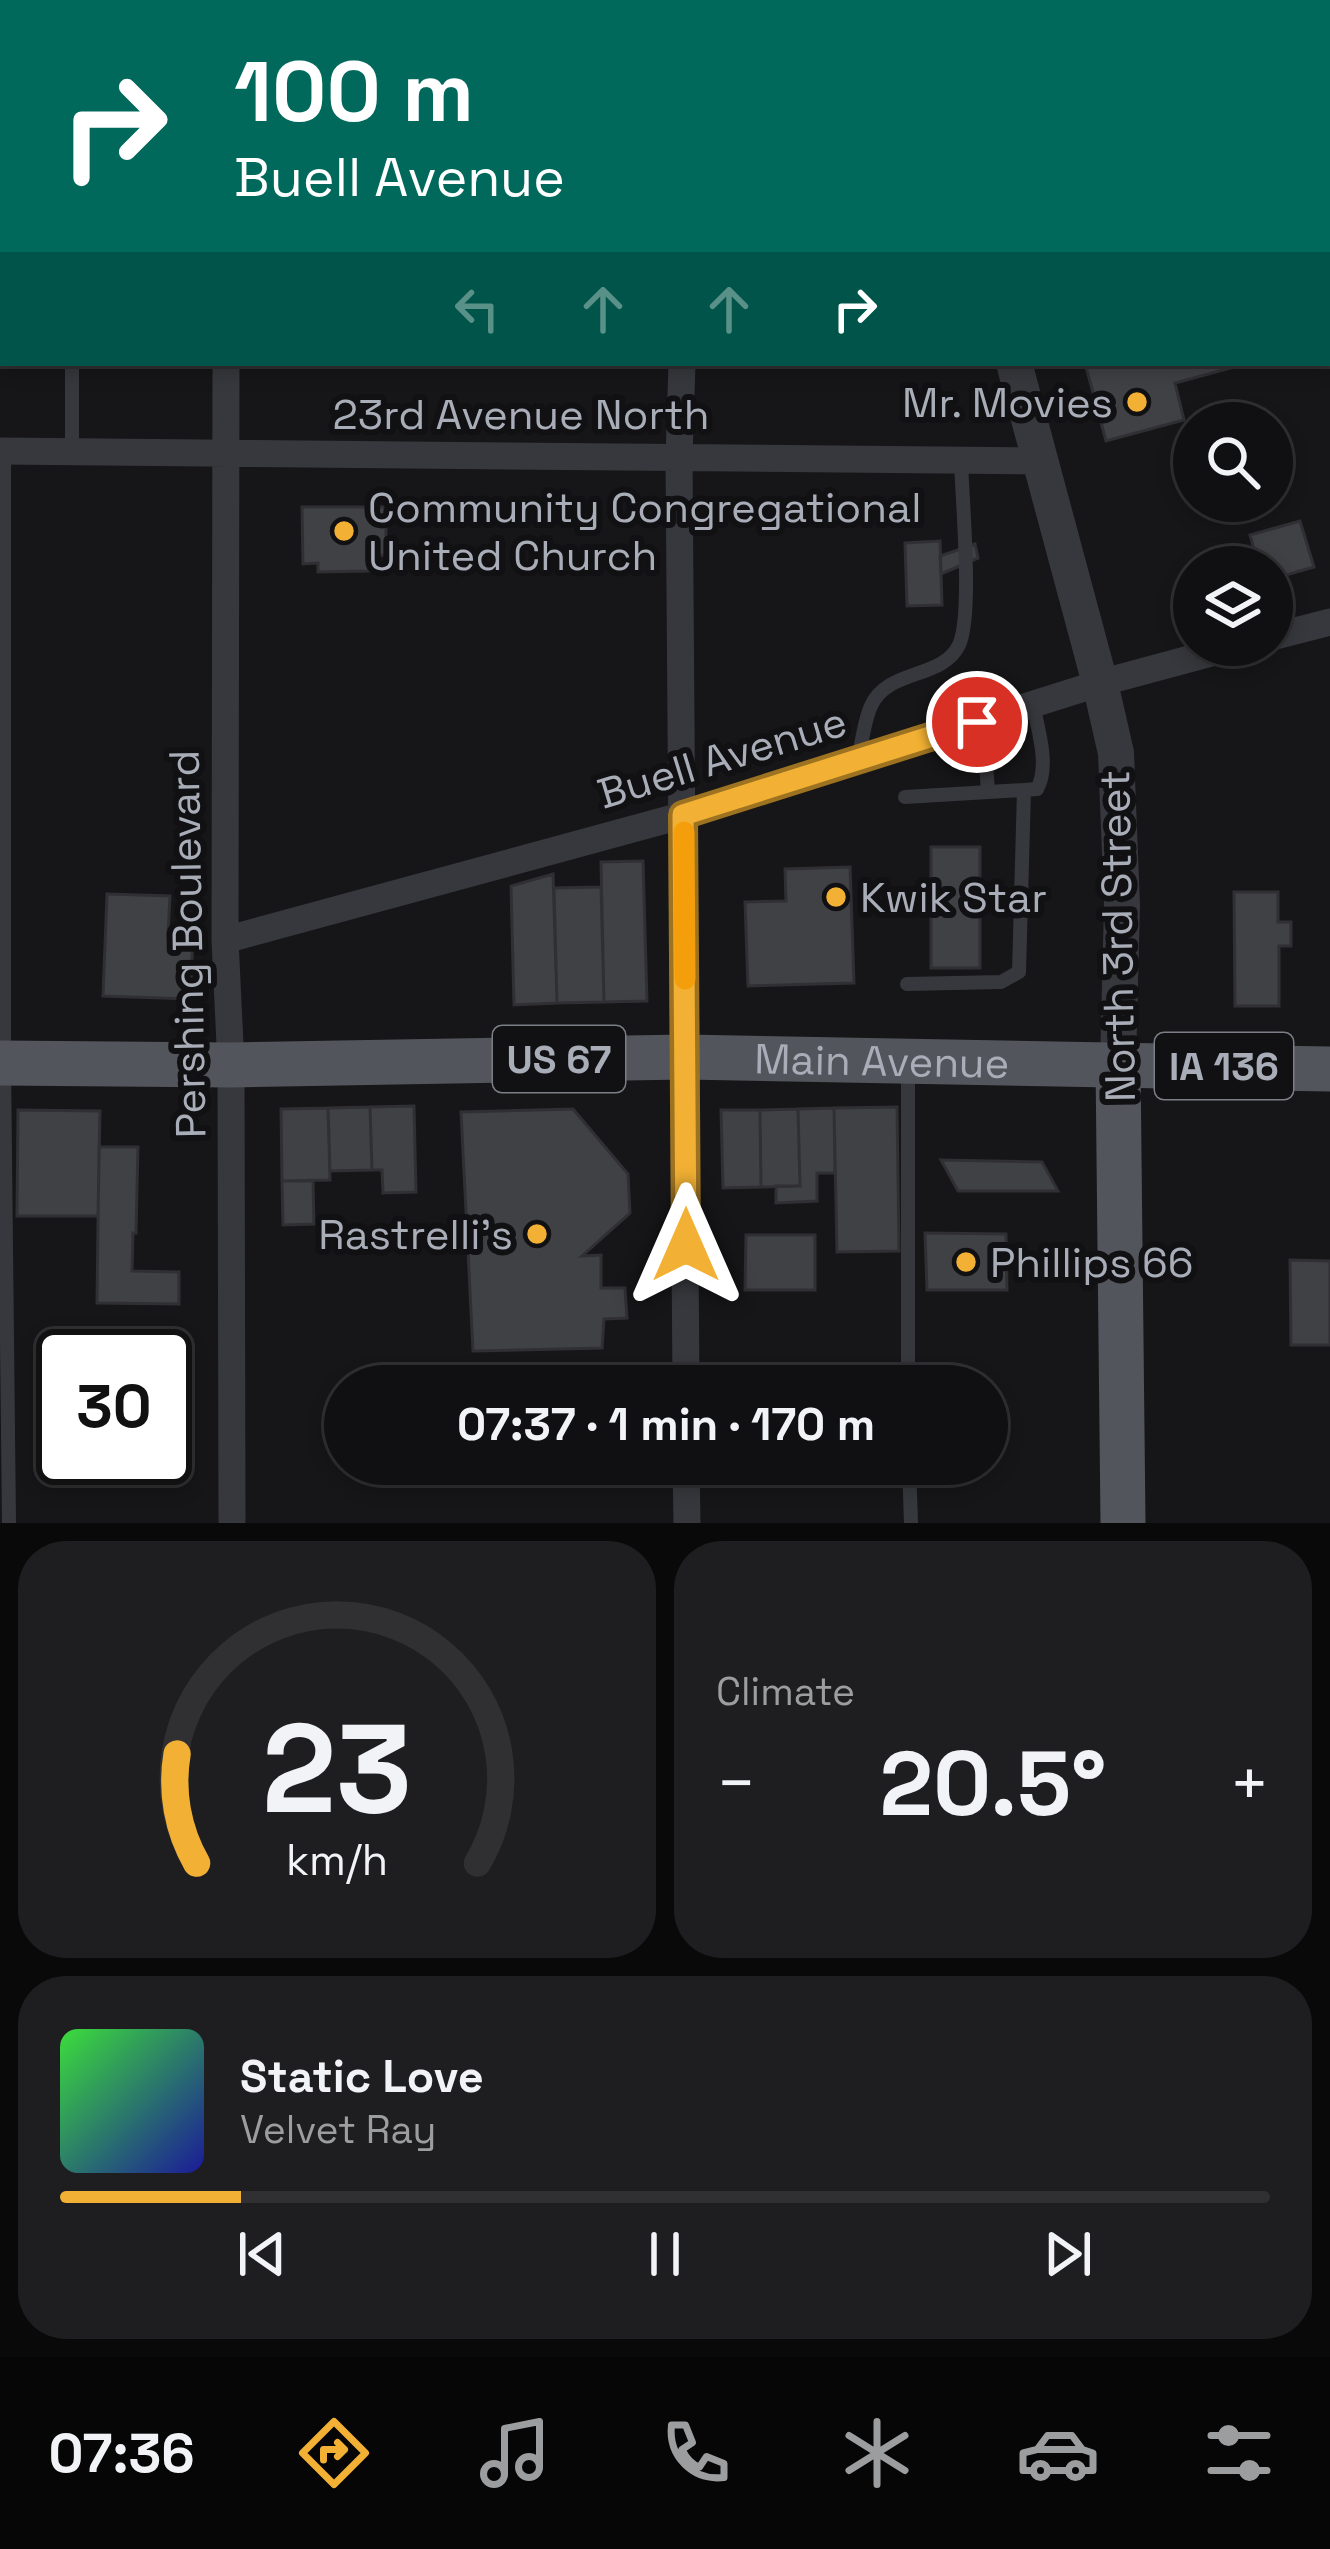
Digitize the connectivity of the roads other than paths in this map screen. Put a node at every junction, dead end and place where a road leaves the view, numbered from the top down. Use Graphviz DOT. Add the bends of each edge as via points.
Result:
graph roads {
  1 [pos="71,366"];
  2 [pos="226,366"];
  3 [pos="682,366"];
  4 [pos="1015,366"];
  5 [pos="2,451"];
  6 [pos="72,452"];
  7 [pos="226,455"];
  8 [pos="680,457"];
  9 [pos="961,460"];
  10 [pos="1041,461"];
  11 [pos="1330,622"];
  12 [pos="1293,632"];
  13 [pos="1173,663"];
  14 [pos="1100,682"];
  15 [pos="1033,704"];
  16 [pos="977,722"];
  17 [pos="858,760"];
  18 [pos="1024,790"];
  19 [pos="988,791"];
  20 [pos="905,797"];
  21 [pos="683,815"];
  22 [pos="225,940"];
  23 [pos="907,984"];
  24 [pos="685,1058"];
  25 [pos="908,1060"];
  26 [pos="2,1063"];
  27 [pos="1118,1063"];
  28 [pos="231,1065"];
  29 [pos="1330,1069"];
  30 [pos="686,1365"];
  31 [pos="908,1365"];
  32 [pos="686,1485"];
  33 [pos="910,1485"];
  34 [pos="8,1523"];
  35 [pos="232,1523"];
  36 [pos="687,1523"];
  37 [pos="911,1523"];
  38 [pos="1124,1523"];
  1 -- 6 [label="lane"];
  2 -- 7 [label="street, Pershing Boulevard"];
  3 -- 8 [label="street"];
  4 -- 10 [label="street, North 3rd Street"];
  5 -- 6 [label="street, 23rd Avenue North"];
  5 -- 26 [label="lane"];
  6 -- 7 [label="street, 23rd Avenue North"];
  7 -- 8 [label="street, 23rd Avenue North"];
  7 -- 22 [label="street, Pershing Boulevard"];
  8 -- 9 [label="street, 23rd Avenue North"];
  8 -- 21 [label="street"];
  9 -- 10 [label="street, 23rd Avenue North"];
  9 -- 17 [label="lane" via="959,645 941,663 886,686 870,706"];
  10 -- 14 [label="street, North 3rd Street"];
  11 -- 12 [label="street"];
  13 -- 14 [label="street, Buell Avenue"];
  14 -- 15 [label="street, Buell Avenue"];
  14 -- 27 [label="street, North 3rd Street" via="1116,753"];
  15 -- 16 [label="street, Buell Avenue"];
  15 -- 18 [label="lane" via="1042,782"];
  16 -- 17 [label="street, Buell Avenue"];
  16 -- 19 [label="lane"];
  17 -- 21 [label="street, Buell Avenue"];
  18 -- 19 [label="lane"];
  18 -- 23 [label="lane" via="1019,972 1001,982"];
  19 -- 20 [label="lane"];
  21 -- 22 [label="street, Buell Avenue"];
  21 -- 24 [label="street"];
  22 -- 28 [label="street, Pershing Boulevard"];
  24 -- 25 [label="main road, Main Avenue / US 67"];
  24 -- 28 [label="main road, Main Avenue / US 67"];
  24 -- 30 [label="street"];
  25 -- 27 [label="main road, Main Avenue / US 67"];
  25 -- 31 [label="lane"];
  26 -- 28 [label="main road, Main Avenue / US 67"];
  26 -- 34 [label="lane"];
  27 -- 29 [label="main road, Main Avenue / IA 136"];
  27 -- 38 [label="main road, North 3rd Street"];
  28 -- 35 [label="street, Pershing Boulevard"];
  32 -- 36 [label="street"];
  33 -- 37 [label="lane"];
}
